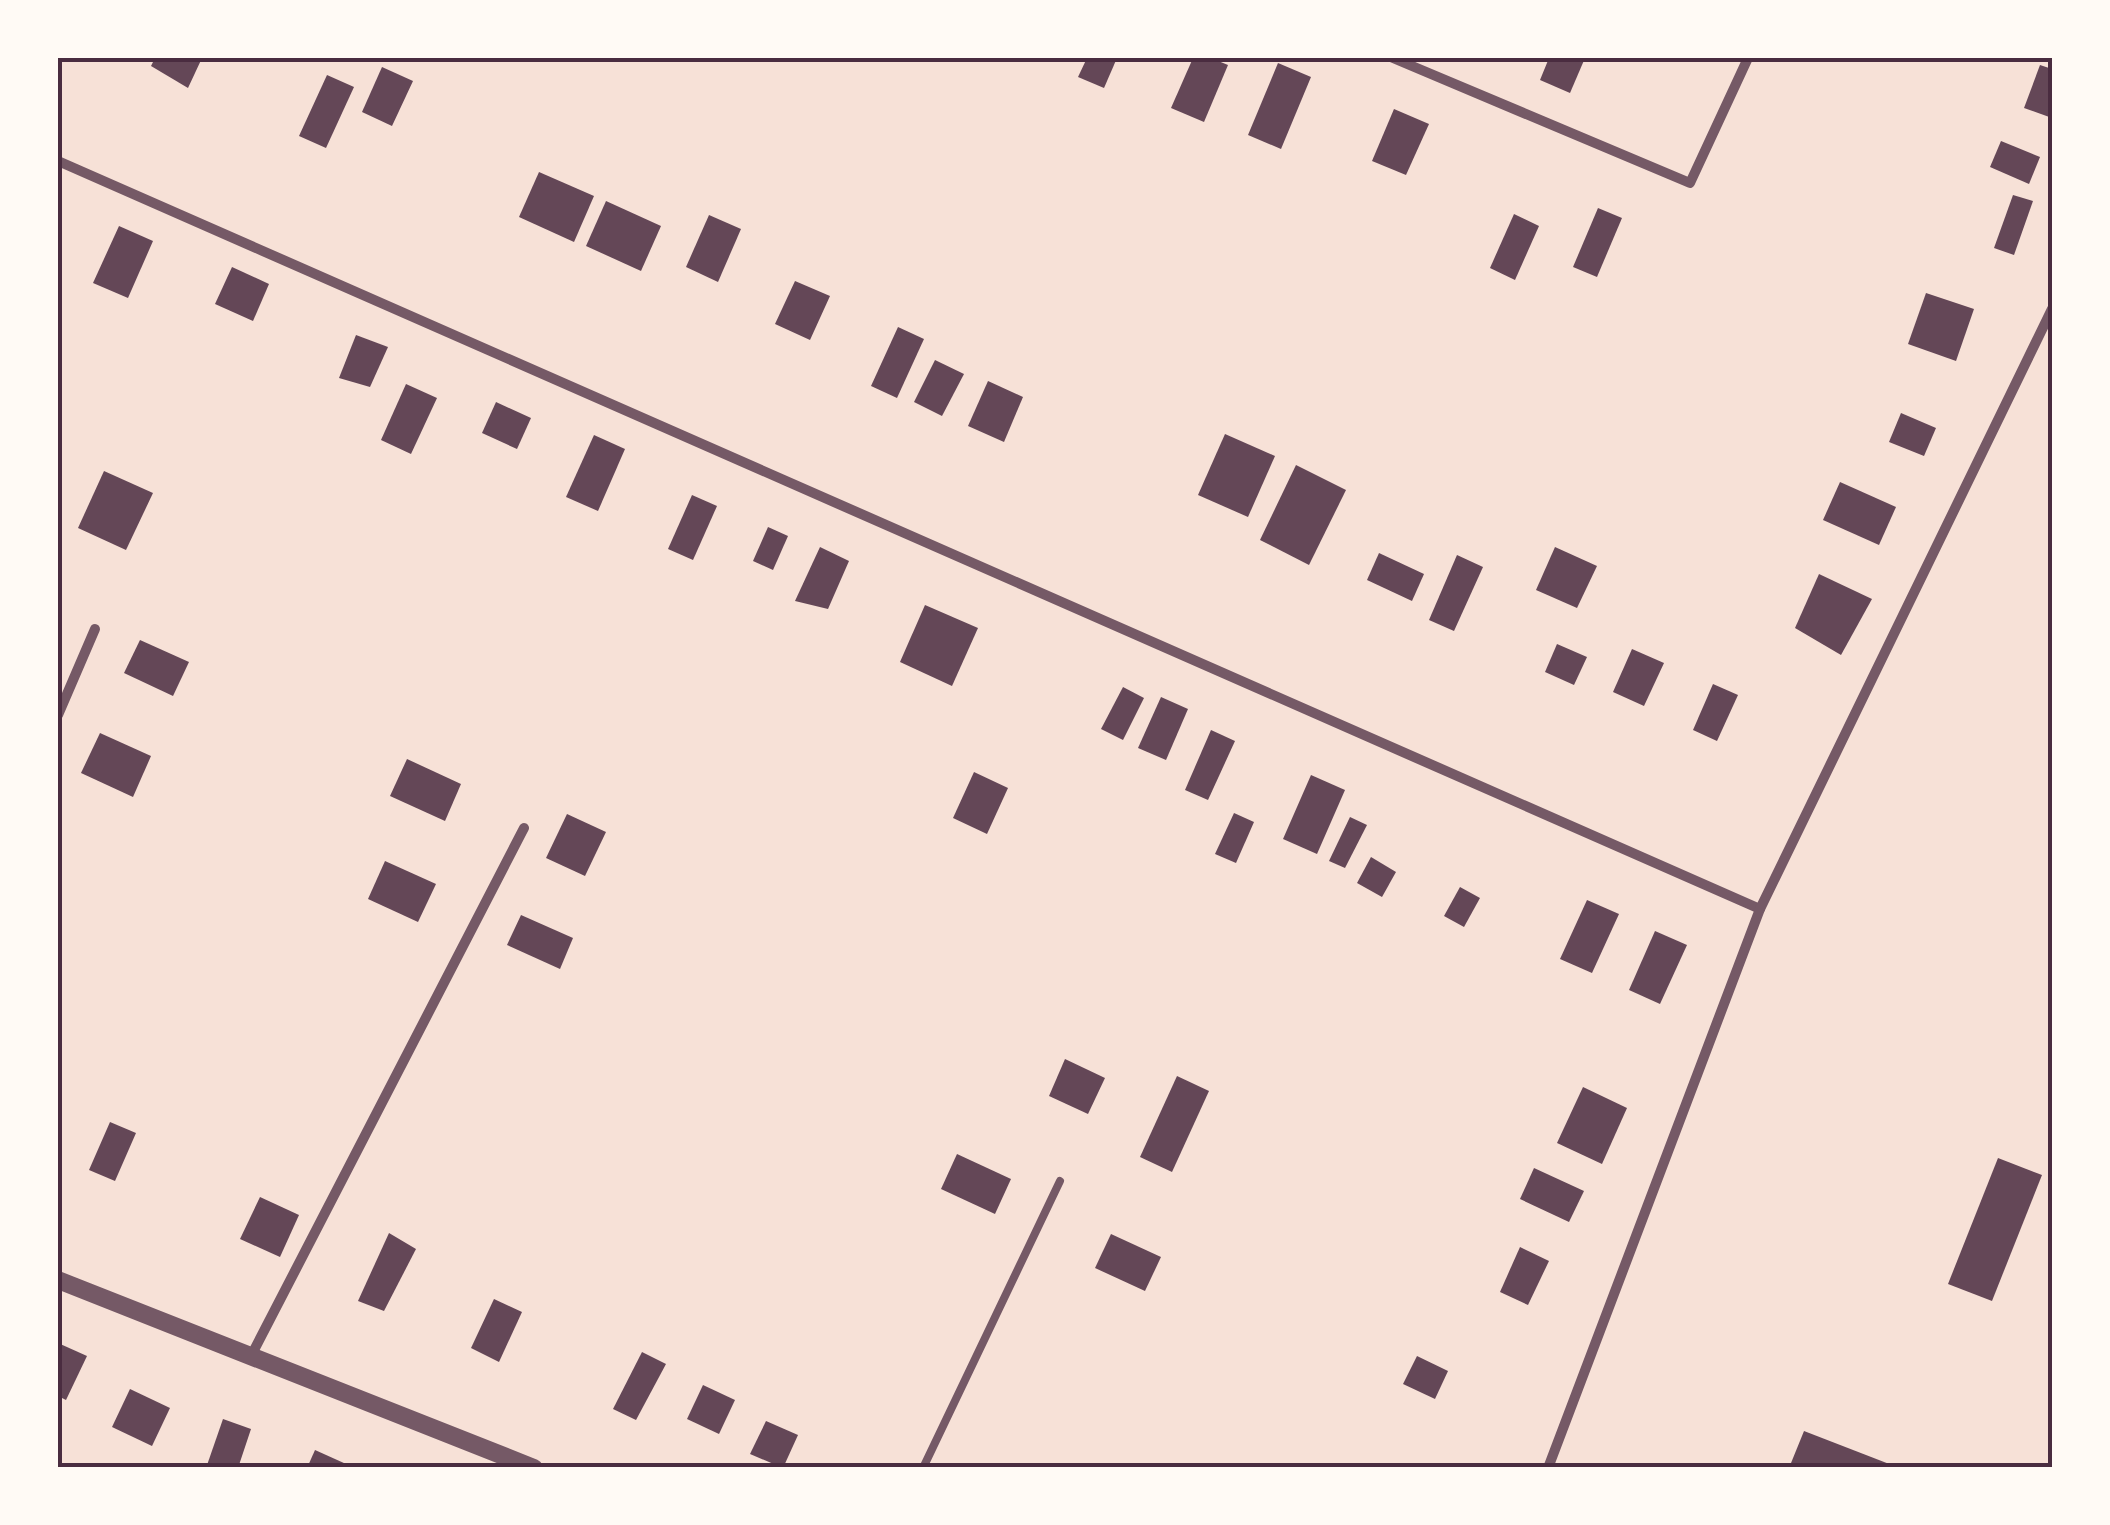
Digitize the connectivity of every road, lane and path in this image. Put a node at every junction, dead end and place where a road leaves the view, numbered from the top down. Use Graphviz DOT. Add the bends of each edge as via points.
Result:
graph roads {
  1 [pos="1393,58"];
  2 [pos="1748,58"];
  3 [pos="58,161"];
  4 [pos="2052,309"];
  5 [pos="95,629"];
  6 [pos="58,714"];
  7 [pos="524,828"];
  8 [pos="1760,908"];
  9 [pos="1060,1181"];
  10 [pos="58,1280"];
  11 [pos="251,1356"];
  12 [pos="534,1468"];
  13 [pos="923,1468"];
  14 [pos="1548,1468"];
  1 -- 2 [label="street" via="1690,183"];
  3 -- 8 [label="street"];
  4 -- 8 [label="street"];
  5 -- 6 [label="street"];
  7 -- 11 [label="street"];
  8 -- 14 [label="street"];
  9 -- 13 [label="lane"];
  10 -- 11 [label="street"];
  11 -- 12 [label="street"];
}
